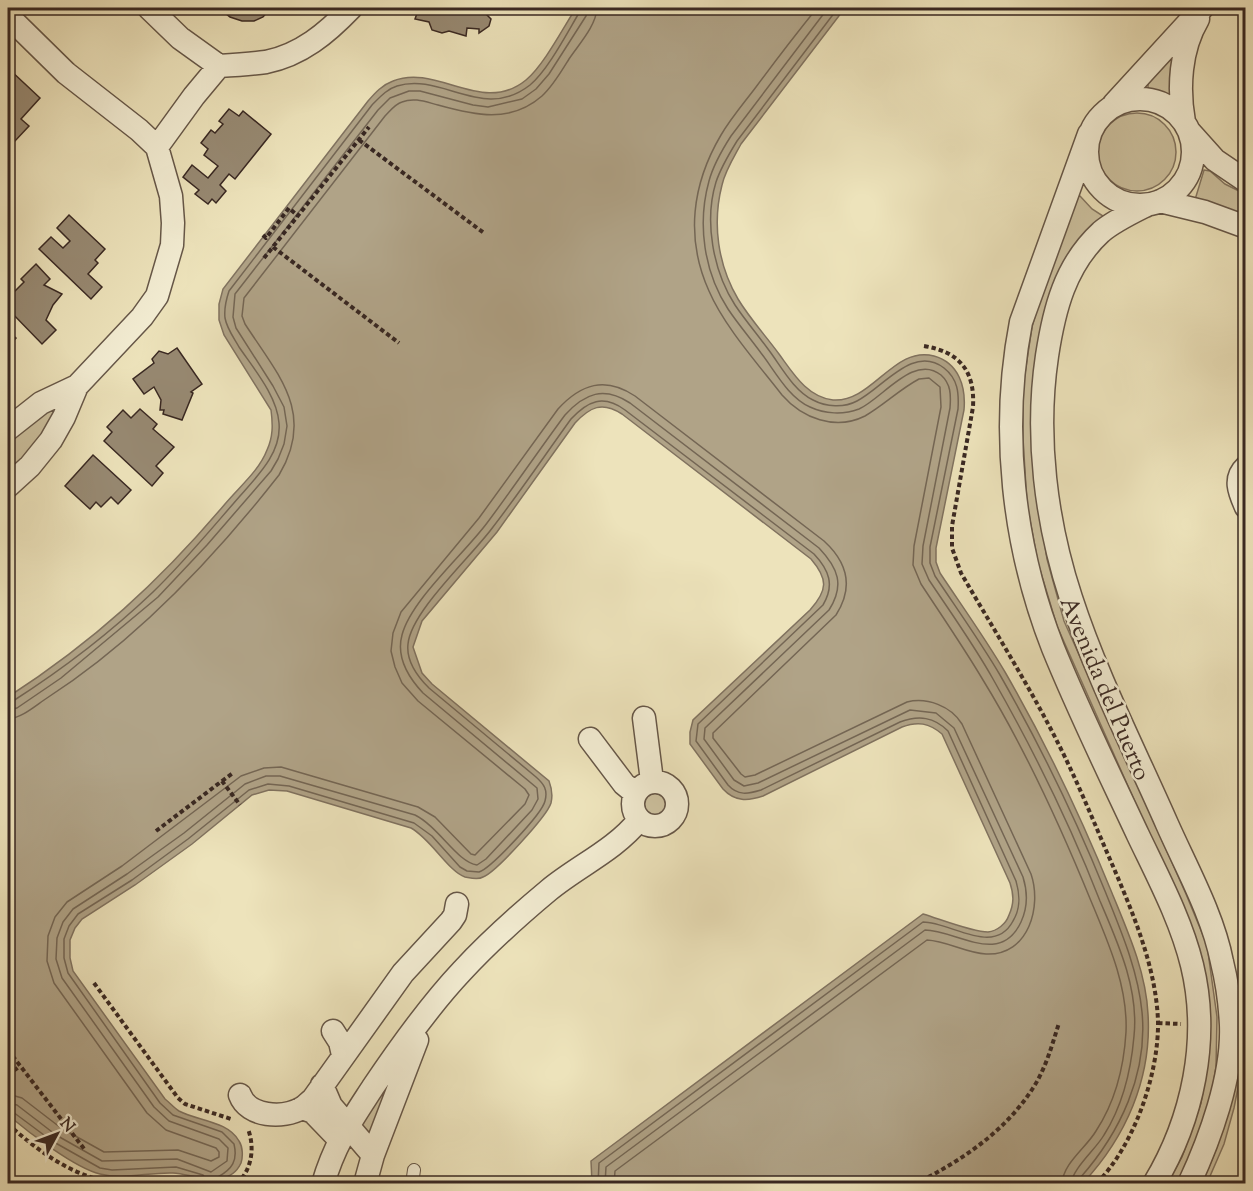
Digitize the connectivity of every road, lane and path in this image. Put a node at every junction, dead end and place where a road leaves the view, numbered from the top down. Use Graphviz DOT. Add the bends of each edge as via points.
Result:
graph roads {
  1 [pos="149,8"];
  2 [pos="351,8"];
  3 [pos="1204,8"];
  4 [pos="8,16"];
  5 [pos="219,66"];
  6 [pos="1114,105"];
  7 [pos="1186,126"];
  8 [pos="369,127"];
  9 [pos="1089,134"];
  10 [pos="359,140"];
  11 [pos="157,147"];
  12 [pos="1245,181"];
  13 [pos="1154,203"];
  14 [pos="298,216"];
  15 [pos="1245,227"];
  16 [pos="484,233"];
  17 [pos="263,235"];
  18 [pos="273,247"];
  19 [pos="264,258"];
  20 [pos="399,343"];
  21 [pos="924,346"];
  22 [pos="77,386"];
  23 [pos="8,429"];
  24 [pos="1245,467"];
  25 [pos="8,486"];
  26 [pos="1245,507"];
  27 [pos="644,718"];
  28 [pos="590,739"];
  29 [pos="233,773"];
  30 [pos="222,782"];
  31 [pos="643,787"];
  32 [pos="240,806"];
  33 [pos="639,820"];
  34 [pos="156,831"];
  35 [pos="457,904"];
  36 [pos="94,983"];
  37 [pos="433,1006"];
  38 [pos="1059,1023"];
  39 [pos="333,1031"];
  40 [pos="8,1050"];
  41 [pos="343,1055"];
  42 [pos="20,1066"];
  43 [pos="8,1075"];
  44 [pos="322,1085"];
  45 [pos="240,1095"];
  46 [pos="302,1108"];
  47 [pos="266,1113"];
  48 [pos="244,1121"];
  49 [pos="8,1124"];
  50 [pos="343,1133"];
  51 [pos="85,1150"];
  52 [pos="373,1155"];
  53 [pos="414,1170"];
  54 [pos="1101,1179"];
  55 [pos="123,1184"];
  56 [pos="132,1184"];
  57 [pos="171,1184"];
  58 [pos="237,1184"];
  59 [pos="323,1184"];
  60 [pos="365,1184"];
  61 [pos="412,1184"];
  62 [pos="915,1184"];
  63 [pos="1096,1184"];
  64 [pos="1106,1184"];
  65 [pos="1154,1184"];
  66 [pos="1189,1184"];
  1 -- 5 [label="street" via="180,39"];
  2 -- 5 [label="street" via="333,27 291,54 267,62"];
  3 -- 6 [label="street"];
  3 -- 7 [label="street" via="1181,71 1180,97"];
  4 -- 11 [label="street" via="66,73"];
  5 -- 11 [label="street"];
  6 -- 7 [label="street" via="1137,98 1153,100 1168,106"];
  6 -- 9 [label="street" via="1096,120"];
  7 -- 12 [label="street" via="1215,160"];
  7 -- 13 [label="street" via="1193,144 1190,172 1173,194"];
  8 -- 10 [label="path"];
  9 -- 13 [label="street" via="1088,165 1104,191 1131,205"];
  9 -- 65 [label="street, Avenida del Puerto" via="1021,322 1015,351 1012,458 1022,539 1053,647 1168,900 1192,965 1198,1024 1194,1084 1175,1145"];
  10 -- 14 [label="path"];
  10 -- 16 [label="path"];
  11 -- 22 [label="street" via="171,196 173,223 172,245 157,296"];
  13 -- 15 [label="street" via="1205,212"];
  13 -- 66 [label="street, Avenida del Puerto" via="1103,231 1081,255 1065,283 1055,314 1045,373 1043,451 1057,549 1070,597 1194,885 1222,962 1231,1026 1228,1056 1214,1123"];
  14 -- 17 [label="path" via="289,208 266,238"];
  14 -- 18 [label="path"];
  18 -- 19 [label="path"];
  18 -- 20 [label="path"];
  21 -- 54 [label="path" via="957,357 974,389 952,526 952,548 961,573 1059,746 1091,813 1126,897 1153,984 1158,1023 1150,1079 1136,1123"];
  22 -- 23 [label="street" via="41,403"];
  22 -- 25 [label="street" via="51,440"];
  24 -- 26 [label="street" via="1238,479"];
  27 -- 31 [label="street"];
  28 -- 31 [label="street" via="624,784"];
  29 -- 30 [label="path"];
  30 -- 32 [label="path"];
  30 -- 34 [label="path"];
  31 -- 33 [label="street" via="633,807"];
  31 -- 33 [label="street" via="666,784 678,803 668,823 653,826"];
  33 -- 37 [label="street" via="623,837 520,915 461,972"];
  35 -- 41 [label="street" via="451,921 403,973"];
  36 -- 48 [label="path" via="185,1104"];
  37 -- 50 [label="street"];
  37 -- 52 [label="street" via="410,1055"];
  38 -- 62 [label="path" via="1041,1073 1010,1117 979,1145"];
  39 -- 41 [label="street"];
  40 -- 42 [label="path"];
  41 -- 44 [label="street"];
  42 -- 43 [label="path"];
  42 -- 51 [label="path"];
  44 -- 46 [label="street"];
  44 -- 50 [label="street"];
  45 -- 47 [label="street" via="250,1108"];
  46 -- 47 [label="street" via="287,1114"];
  46 -- 50 [label="street"];
  47 -- 48 [label="path"];
  48 -- 58 [label="path" via="253,1149"];
  49 -- 55 [label="path" via="73,1171 91,1179"];
  50 -- 52 [label="street"];
  50 -- 59 [label="street"];
  52 -- 60 [label="street"];
  53 -- 61 [label="lane"];
  54 -- 63 [label="path"];
  54 -- 64 [label="path"];
  56 -- 57 [label="path"];
}
